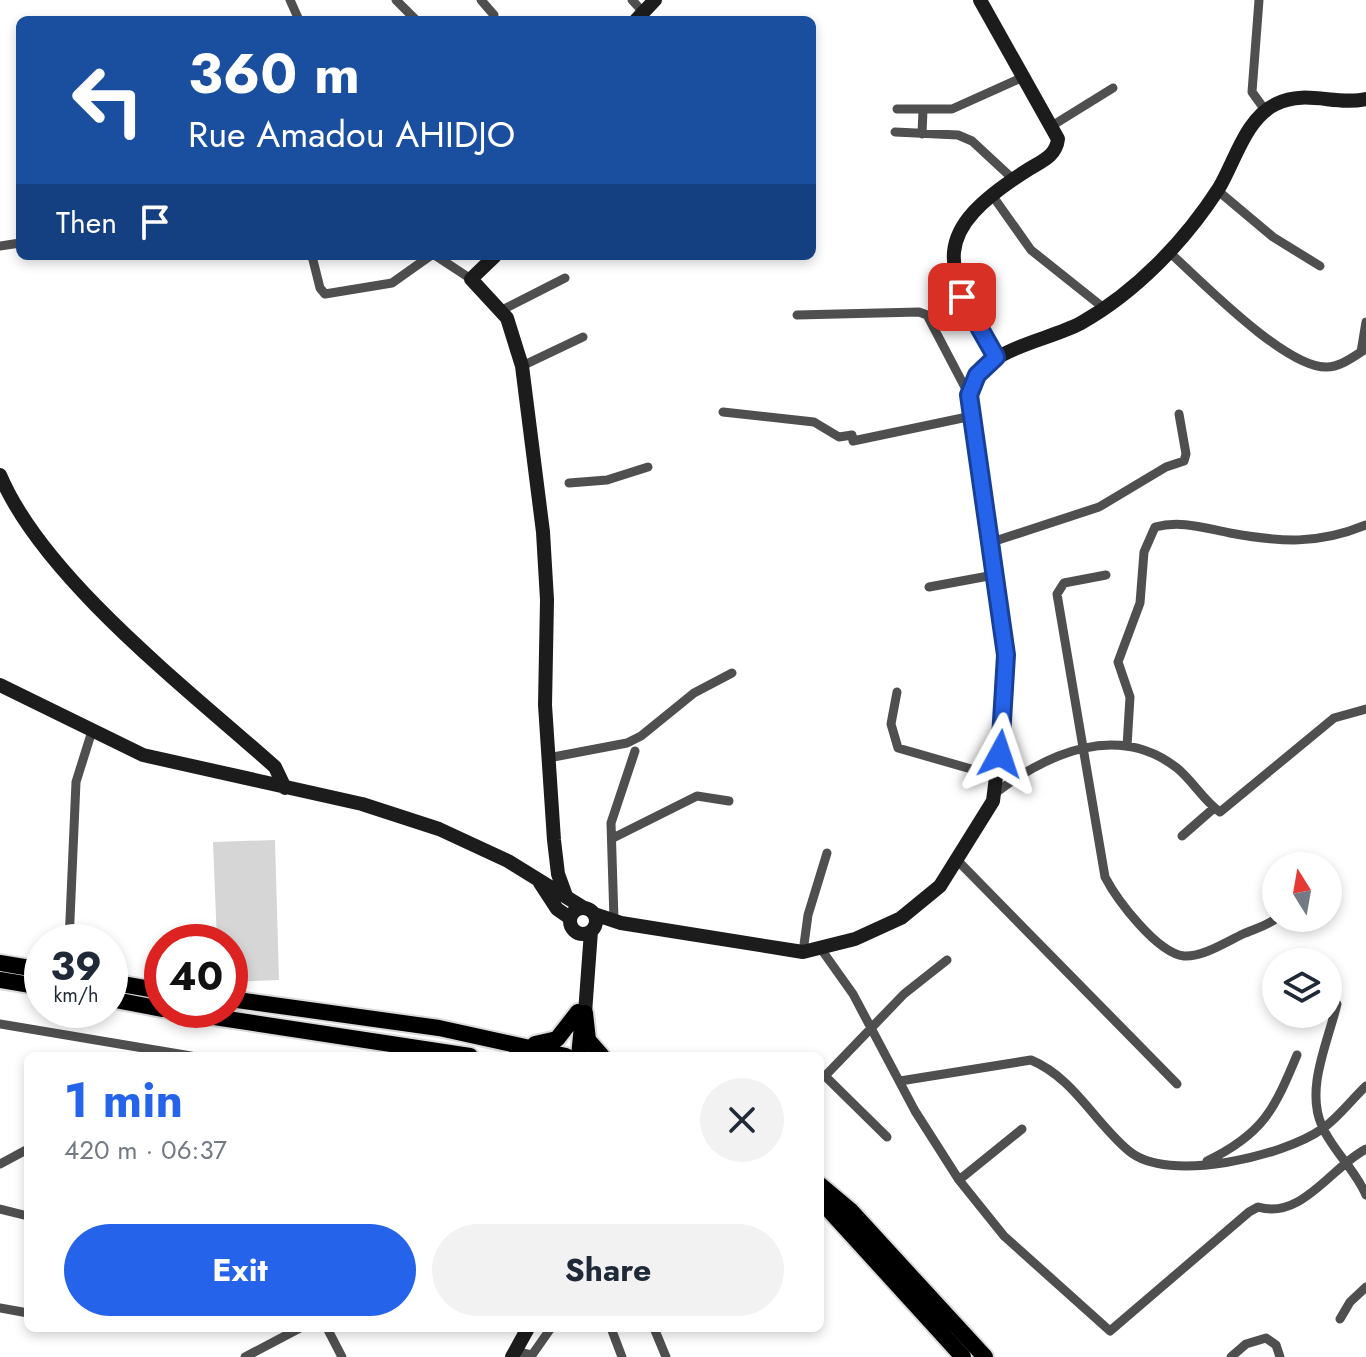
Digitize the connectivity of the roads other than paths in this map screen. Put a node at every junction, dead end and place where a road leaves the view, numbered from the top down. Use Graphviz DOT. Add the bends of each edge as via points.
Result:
graph roads {
  1 [pos="396,0"];
  2 [pos="481,0"];
  3 [pos="632,0"];
  4 [pos="655,0"];
  5 [pos="980,0"];
  6 [pos="1259,0"];
  7 [pos="494,15"];
  8 [pos="412,16"];
  9 [pos="639,16"];
  10 [pos="1021,78"];
  11 [pos="1113,88"];
  12 [pos="1366,99"];
  13 [pos="897,109"];
  14 [pos="923,110"];
  15 [pos="1265,110"];
  16 [pos="1050,127"];
  17 [pos="895,132"];
  18 [pos="922,134"];
  19 [pos="1013,179"];
  20 [pos="1217,190"];
  21 [pos="992,195"];
  22 [pos="1168,251"];
  23 [pos="313,260"];
  24 [pos="424,260"];
  25 [pos="442,260"];
  26 [pos="491,260"];
  27 [pos="1320,266"];
  28 [pos="565,278"];
  29 [pos="471,279"];
  30 [pos="1105,309"];
  31 [pos="502,310"];
  32 [pos="797,315"];
  33 [pos="1366,322"];
  34 [pos="583,337"];
  35 [pos="1364,350"];
  36 [pos="996,357"];
  37 [pos="522,366"];
  38 [pos="969,395"];
  39 [pos="723,412"];
  40 [pos="1179,414"];
  41 [pos="972,416"];
  42 [pos="648,467"];
  43 [pos="0,475"];
  44 [pos="569,483"];
  45 [pos="1366,525"];
  46 [pos="989,543"];
  47 [pos="994,575"];
  48 [pos="1106,575"];
  49 [pos="929,587"];
  50 [pos="732,673"];
  51 [pos="0,685"];
  52 [pos="897,692"];
  53 [pos="1366,709"];
  54 [pos="92,731"];
  55 [pos="1127,746"];
  56 [pos="1085,747"];
  57 [pos="635,751"];
  58 [pos="548,758"];
  59 [pos="998,784"];
  60 [pos="285,788"];
  61 [pos="729,801"];
  62 [pos="1214,808"];
  63 [pos="1182,836"];
  64 [pos="613,838"];
  65 [pos="827,853"];
  66 [pos="958,861"];
  67 [pos="539,883"];
  68 [pos="566,896"];
  69 [pos="618,921"];
  70 [pos="588,923"];
  71 [pos="70,924"];
  72 [pos="1262,925"];
  73 [pos="821,949"];
  74 [pos="803,952"];
  75 [pos="947,960"];
  76 [pos="0,963"];
  77 [pos="24,967"];
  78 [pos="0,980"];
  79 [pos="24,984"];
  80 [pos="248,1004"];
  81 [pos="582,1013"];
  82 [pos="0,1024"];
  83 [pos="248,1024"];
  84 [pos="872,1027"];
  85 [pos="245,1028"];
  86 [pos="1331,1028"];
  87 [pos="519,1050"];
  88 [pos="167,1052"];
  89 [pos="382,1052"];
  90 [pos="443,1052"];
  91 [pos="570,1052"];
  92 [pos="579,1052"];
  93 [pos="598,1052"];
  94 [pos="1297,1055"];
  95 [pos="900,1081"];
  96 [pos="1177,1084"];
  97 [pos="1366,1086"];
  98 [pos="1022,1129"];
  99 [pos="1322,1129"];
  100 [pos="887,1137"];
  101 [pos="1366,1149"];
  102 [pos="24,1151"];
  103 [pos="1347,1160"];
  104 [pos="0,1164"];
  105 [pos="1199,1164"];
  106 [pos="824,1178"];
  107 [pos="959,1180"];
  108 [pos="824,1188"];
  109 [pos="1366,1195"];
  110 [pos="824,1204"];
  111 [pos="0,1209"];
  112 [pos="851,1211"];
  113 [pos="824,1212"];
  114 [pos="24,1215"];
  115 [pos="849,1230"];
  116 [pos="1366,1287"];
  117 [pos="0,1308"];
  118 [pos="24,1312"];
  119 [pos="1340,1319"];
  120 [pos="292,1332"];
  121 [pos="329,1332"];
  122 [pos="526,1332"];
  123 [pos="548,1332"];
  124 [pos="613,1332"];
  125 [pos="656,1332"];
  126 [pos="514,1354"];
  127 [pos="245,1357"];
  128 [pos="342,1357"];
  129 [pos="622,1357"];
  130 [pos="666,1357"];
  131 [pos="963,1357"];
  132 [pos="985,1357"];
  133 [pos="1231,1357"];
  134 [pos="1280,1357"];
  1 -- 8 [label="street"];
  2 -- 7 [label="street"];
  3 -- 9 [label="street"];
  4 -- 9 [label="street"];
  5 -- 10 [label="street"];
  6 -- 15 [label="street" via="1252,92"];
  10 -- 14 [label="street" via="966,104"];
  10 -- 16 [label="street"];
  11 -- 16 [label="street"];
  12 -- 15 [label="street" via="1311,96"];
  13 -- 14 [label="street"];
  14 -- 18 [label="street"];
  15 -- 20 [label="street"];
  16 -- 19 [label="street" via="1058,139 1053,154"];
  17 -- 18 [label="street"];
  18 -- 19 [label="street" via="958,135 972,141"];
  19 -- 21 [label="street"];
  20 -- 22 [label="street"];
  20 -- 27 [label="street" via="1273,237"];
  21 -- 30 [label="street" via="1031,250"];
  21 -- 36 [label="street" via="963,227 952,255 958,290"];
  22 -- 30 [label="street"];
  22 -- 35 [label="street" via="1256,329 1305,363 1334,367"];
  23 -- 24 [label="street" via="325,294 392,283"];
  25 -- 29 [label="street"];
  26 -- 29 [label="street"];
  28 -- 31 [label="street"];
  29 -- 31 [label="street"];
  30 -- 36 [label="street" via="1053,337"];
  31 -- 37 [label="street"];
  32 -- 38 [label="street" via="927,315"];
  33 -- 35 [label="street"];
  34 -- 37 [label="street"];
  36 -- 38 [label="street" via="977,375"];
  37 -- 58 [label="street" via="543,532"];
  38 -- 41 [label="street"];
  39 -- 41 [label="street" via="814,422 839,437 852,435 853,441"];
  40 -- 46 [label="street" via="1184,461 1099,507"];
  41 -- 46 [label="street"];
  42 -- 44 [label="street" via="607,480"];
  43 -- 60 [label="street" via="22,517 65,572 275,767"];
  45 -- 55 [label="street" via="1324,540 1171,523 1155,527 1144,552 1140,603 1118,662 1130,697"];
  46 -- 47 [label="street"];
  47 -- 49 [label="street"];
  47 -- 59 [label="street" via="1006,669"];
  48 -- 56 [label="street" via="1064,583 1057,594"];
  50 -- 58 [label="street" via="694,693 627,743"];
  51 -- 54 [label="street"];
  52 -- 59 [label="street" via="891,724 898,748"];
  53 -- 62 [label="street" via="1334,718 1225,810"];
  54 -- 60 [label="street" via="164,761"];
  54 -- 71 [label="street" via="76,782"];
  55 -- 56 [label="street"];
  55 -- 62 [label="street" via="1174,766"];
  56 -- 59 [label="street" via="1044,759"];
  56 -- 72 [label="street" via="1103,870 1114,894 1144,928 1185,956"];
  57 -- 64 [label="street" via="615,805"];
  58 -- 68 [label="street" via="557,866"];
  59 -- 66 [label="street"];
  60 -- 67 [label="street" via="362,804 439,829 508,861"];
  61 -- 64 [label="street" via="697,796"];
  62 -- 63 [label="street"];
  64 -- 69 [label="street"];
  65 -- 74 [label="street" via="805,924"];
  66 -- 73 [label="street" via="933,893 901,918"];
  66 -- 96 [label="street"];
  67 -- 68 [label="street"];
  67 -- 70 [label="street" via="557,909 570,918 576,909"];
  68 -- 70 [label="street"];
  69 -- 70 [label="street"];
  69 -- 74 [label="street"];
  70 -- 81 [label="street"];
  73 -- 74 [label="street"];
  73 -- 84 [label="street"];
  75 -- 84 [label="street"];
  76 -- 77 [label="highway"];
  78 -- 79 [label="highway"];
  80 -- 87 [label="highway"];
  81 -- 87 [label="highway" via="552,1043"];
  81 -- 91 [label="highway"];
  81 -- 92 [label="highway"];
  81 -- 93 [label="highway" via="588,1040"];
  82 -- 88 [label="street"];
  83 -- 90 [label="highway"];
  84 -- 95 [label="street"];
  84 -- 100 [label="street" via="825,1076"];
  85 -- 89 [label="highway"];
  86 -- 99 [label="street" via="1313,1100"];
  94 -- 105 [label="street" via="1265,1121 1245,1141"];
  95 -- 105 [label="street" via="1031,1060 1067,1084 1135,1156 1164,1164"];
  95 -- 107 [label="street"];
  97 -- 99 [label="street"];
  98 -- 107 [label="street"];
  99 -- 103 [label="street"];
  99 -- 105 [label="street" via="1254,1157"];
  101 -- 103 [label="street"];
  102 -- 104 [label="street"];
  103 -- 107 [label="street" via="1301,1200 1277,1210 1258,1207 1249,1212 1110,1331 1004,1236"];
  103 -- 109 [label="street"];
  106 -- 112 [label="highway"];
  108 -- 112 [label="highway"];
  110 -- 115 [label="highway"];
  111 -- 114 [label="street"];
  112 -- 132 [label="highway"];
  113 -- 115 [label="highway"];
  115 -- 131 [label="highway"];
  116 -- 119 [label="street"];
  117 -- 118 [label="street"];
  120 -- 127 [label="street"];
  121 -- 128 [label="street"];
  122 -- 126 [label="street"];
  123 -- 126 [label="street" via="532,1355"];
  124 -- 129 [label="street"];
  125 -- 130 [label="street"];
  133 -- 134 [label="street" via="1246,1344 1266,1338"];
}
